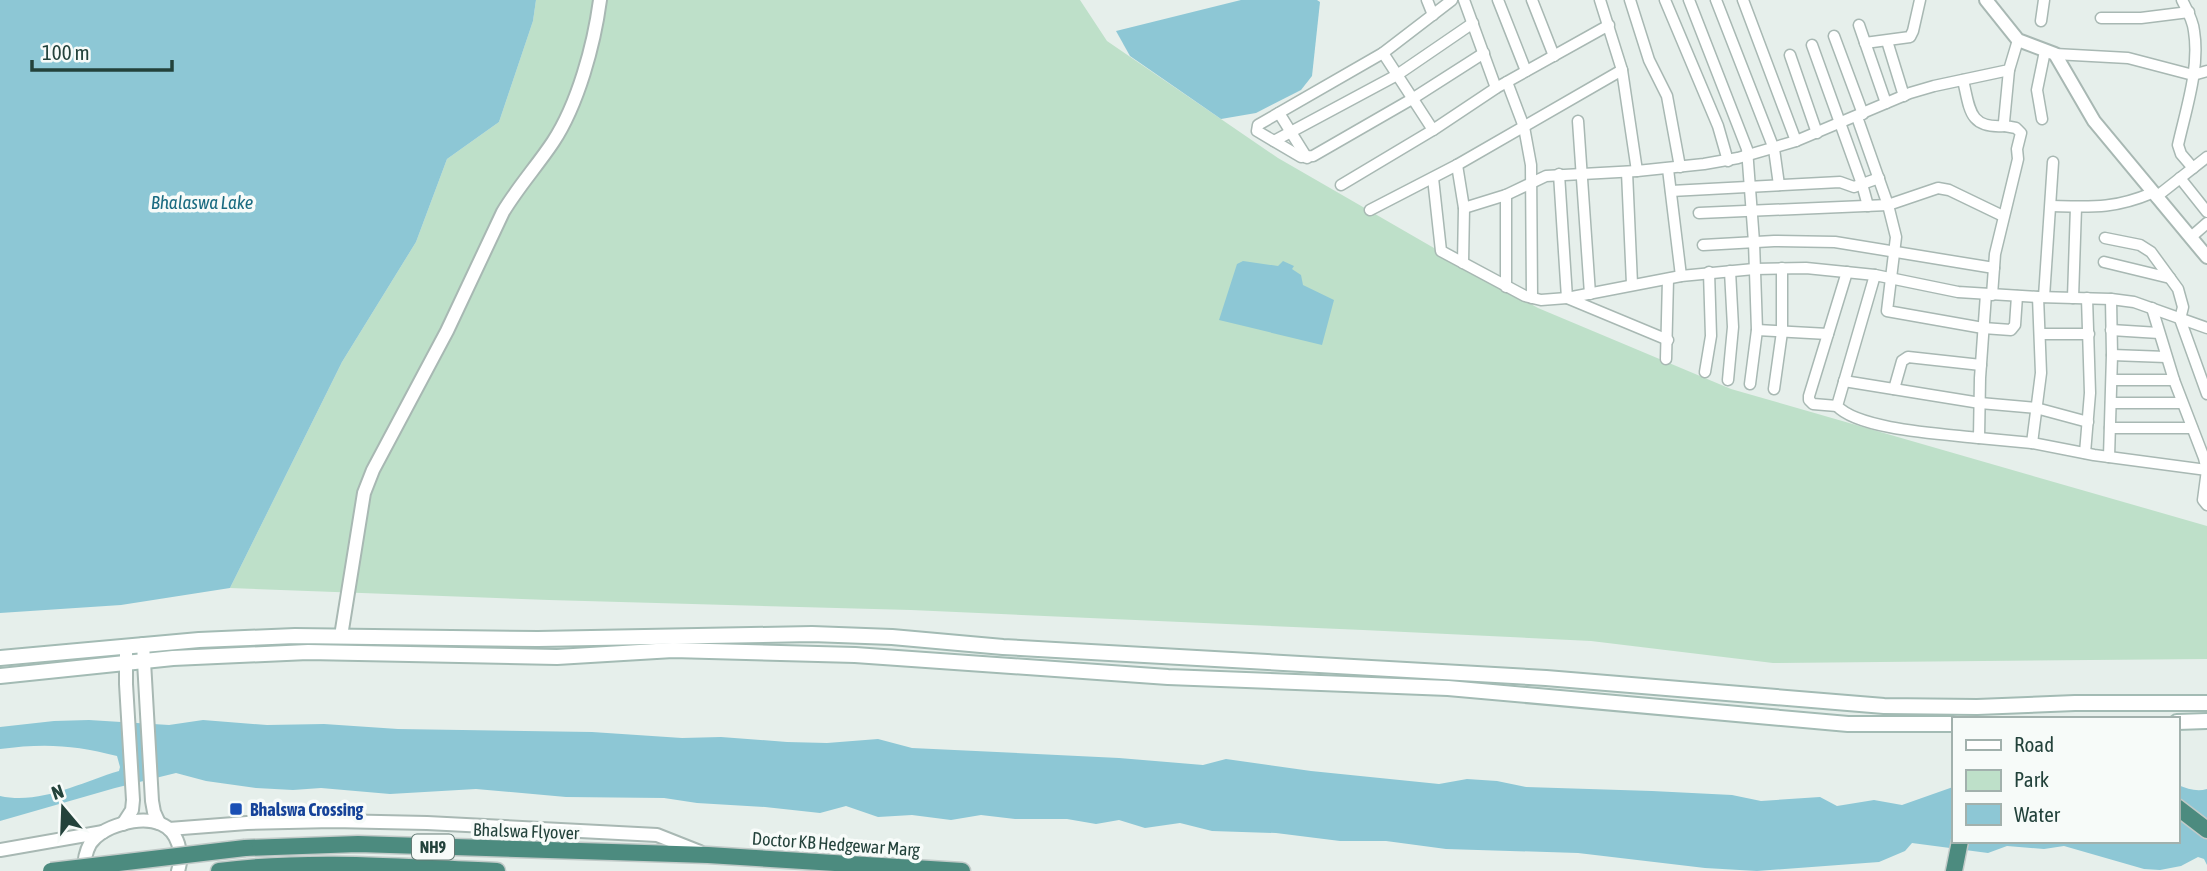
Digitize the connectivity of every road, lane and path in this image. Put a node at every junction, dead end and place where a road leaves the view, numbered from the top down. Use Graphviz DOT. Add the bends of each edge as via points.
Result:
graph roads {
  1 [pos="600,0"];
  2 [pos="1427,0"];
  3 [pos="1452,0"];
  4 [pos="1464,0"];
  5 [pos="1498,0"];
  6 [pos="1532,0"];
  7 [pos="1600,0"];
  8 [pos="1630,0"];
  9 [pos="1665,0"];
  10 [pos="1689,0"];
  11 [pos="1716,0"];
  12 [pos="1743,0"];
  13 [pos="1920,0"];
  14 [pos="1986,0"];
  15 [pos="2044,0"];
  16 [pos="2182,0"];
  17 [pos="2189,12"];
  18 [pos="1433,15"];
  19 [pos="2101,18"];
  20 [pos="2041,21"];
  21 [pos="1474,23"];
  22 [pos="1609,25"];
  23 [pos="1859,25"];
  24 [pos="1834,36"];
  25 [pos="2018,40"];
  26 [pos="1887,41"];
  27 [pos="1865,43"];
  28 [pos="1812,45"];
  29 [pos="1484,52"];
  30 [pos="1383,53"];
  31 [pos="2050,53"];
  32 [pos="1790,55"];
  33 [pos="1554,56"];
  34 [pos="1622,70"];
  35 [pos="1526,71"];
  36 [pos="2009,71"];
  37 [pos="2203,73"];
  38 [pos="1397,75"];
  39 [pos="1963,80"];
  40 [pos="1507,82"];
  41 [pos="1496,88"];
  42 [pos="1904,96"];
  43 [pos="1412,99"];
  44 [pos="1886,103"];
  45 [pos="1279,113"];
  46 [pos="1860,115"];
  47 [pos="2042,119"];
  48 [pos="1578,121"];
  49 [pos="1840,124"];
  50 [pos="2006,126"];
  51 [pos="1524,127"];
  52 [pos="1433,130"];
  53 [pos="1290,132"];
  54 [pos="1817,133"];
  55 [pos="1274,141"];
  56 [pos="1796,141"];
  57 [pos="1774,149"];
  58 [pos="1747,155"];
  59 [pos="1307,158"];
  60 [pos="2207,158"];
  61 [pos="1728,161"];
  62 [pos="2053,162"];
  63 [pos="1457,165"];
  64 [pos="1680,167"];
  65 [pos="2193,168"];
  66 [pos="1668,169"];
  67 [pos="1632,171"];
  68 [pos="1582,173"];
  69 [pos="1559,174"];
  70 [pos="1433,178"];
  71 [pos="1879,178"];
  72 [pos="2180,178"];
  73 [pos="1533,181"];
  74 [pos="1862,184"];
  75 [pos="1779,185"];
  76 [pos="1341,186"];
  77 [pos="1750,187"];
  78 [pos="1671,191"];
  79 [pos="1506,195"];
  80 [pos="2154,195"];
  81 [pos="1888,205"];
  82 [pos="1868,206"];
  83 [pos="2051,206"];
  84 [pos="2076,207"];
  85 [pos="1464,208"];
  86 [pos="1370,210"];
  87 [pos="1751,212"];
  88 [pos="2207,212"];
  89 [pos="1699,213"];
  90 [pos="2003,216"];
  91 [pos="2207,223"];
  92 [pos="2191,236"];
  93 [pos="2105,238"];
  94 [pos="1754,242"];
  95 [pos="1703,245"];
  96 [pos="1895,251"];
  97 [pos="2207,257"];
  98 [pos="2104,262"];
  99 [pos="1463,264"];
  100 [pos="1782,268"];
  101 [pos="1994,268"];
  102 [pos="1754,269"];
  103 [pos="1730,271"];
  104 [pos="1709,272"];
  105 [pos="1847,272"];
  106 [pos="1875,275"];
  107 [pos="1681,276"];
  108 [pos="1668,278"];
  109 [pos="2170,278"];
  110 [pos="1892,279"];
  111 [pos="1632,284"];
  112 [pos="1506,287"];
  113 [pos="1590,294"];
  114 [pos="1989,295"];
  115 [pos="2017,296"];
  116 [pos="2041,297"];
  117 [pos="1532,298"];
  118 [pos="1567,298"];
  119 [pos="2073,298"];
  120 [pos="2088,298"];
  121 [pos="2111,299"];
  122 [pos="2152,308"];
  123 [pos="2180,319"];
  124 [pos="1983,328"];
  125 [pos="2207,328"];
  126 [pos="1756,330"];
  127 [pos="2112,330"];
  128 [pos="1782,331"];
  129 [pos="2159,332"];
  130 [pos="1828,334"];
  131 [pos="2040,334"];
  132 [pos="2089,334"];
  133 [pos="1668,340"];
  134 [pos="2112,355"];
  135 [pos="2166,357"];
  136 [pos="1666,359"];
  137 [pos="1981,365"];
  138 [pos="1705,372"];
  139 [pos="1728,380"];
  140 [pos="2112,380"];
  141 [pos="2174,380"];
  142 [pos="1844,381"];
  143 [pos="1751,384"];
  144 [pos="1774,389"];
  145 [pos="1894,389"];
  146 [pos="2207,394"];
  147 [pos="1980,403"];
  148 [pos="2111,403"];
  149 [pos="2182,403"];
  150 [pos="1837,407"];
  151 [pos="2036,408"];
  152 [pos="2088,422"];
  153 [pos="2110,428"];
  154 [pos="2192,428"];
  155 [pos="1979,438"];
  156 [pos="2032,443"];
  157 [pos="2085,453"];
  158 [pos="2109,457"];
  159 [pos="2207,470"];
  160 [pos="2207,505"];
  161 [pos="341,636"];
  162 [pos="538,639"];
  163 [pos="143,644"];
  164 [pos="125,646"];
  165 [pos="539,657"];
  166 [pos="0,658"];
  167 [pos="144,662"];
  168 [pos="126,664"];
  169 [pos="0,676"];
  170 [pos="2207,703"];
  171 [pos="2207,721"];
  172 [pos="2179,722"];
  173 [pos="1952,724"];
  174 [pos="2179,809"];
  175 [pos="123,824"];
  176 [pos="164,826"];
  177 [pos="2207,830"];
  178 [pos="104,832"];
  179 [pos="1960,843"];
  180 [pos="0,850"];
  181 [pos="708,855"];
  182 [pos="51,871"];
  183 [pos="84,871"];
  184 [pos="178,871"];
  185 [pos="219,871"];
  186 [pos="497,871"];
  187 [pos="962,871"];
  188 [pos="1954,871"];
  1 -- 161 [label="street" via="567,118 503,212 452,322 373,470 364,493"];
  2 -- 18 [label="street"];
  3 -- 18 [label="street"];
  4 -- 21 [label="street"];
  5 -- 35 [label="street"];
  6 -- 33 [label="street"];
  7 -- 22 [label="street"];
  8 -- 64 [label="street" via="1667,96"];
  9 -- 61 [label="street"];
  10 -- 58 [label="street" via="1740,126"];
  11 -- 57 [label="street"];
  12 -- 56 [label="street"];
  13 -- 26 [label="street" via="1912,35"];
  14 -- 25 [label="street"];
  15 -- 20 [label="street"];
  16 -- 17 [label="street"];
  17 -- 19 [label="street"];
  17 -- 37 [label="street"];
  18 -- 30 [label="street"];
  21 -- 29 [label="street"];
  21 -- 38 [label="street"];
  22 -- 33 [label="street"];
  22 -- 34 [label="street"];
  23 -- 27 [label="street"];
  24 -- 46 [label="street"];
  25 -- 31 [label="street"];
  25 -- 36 [label="street"];
  26 -- 27 [label="street"];
  26 -- 42 [label="street"];
  27 -- 44 [label="street"];
  28 -- 49 [label="street"];
  29 -- 41 [label="street"];
  29 -- 43 [label="street"];
  30 -- 38 [label="street"];
  30 -- 45 [label="street"];
  31 -- 37 [label="street" via="2128,58"];
  31 -- 47 [label="street" via="2037,90"];
  31 -- 80 [label="street" via="2094,121"];
  32 -- 54 [label="street"];
  33 -- 35 [label="street"];
  34 -- 51 [label="street"];
  34 -- 67 [label="street"];
  35 -- 40 [label="street"];
  36 -- 39 [label="street"];
  36 -- 50 [label="street"];
  37 -- 65 [label="street" via="2178,145"];
  38 -- 43 [label="street"];
  38 -- 53 [label="street"];
  39 -- 42 [label="street"];
  39 -- 50 [label="street" via="1976,121"];
  40 -- 41 [label="street"];
  40 -- 51 [label="street"];
  41 -- 52 [label="street"];
  42 -- 44 [label="street"];
  43 -- 52 [label="street"];
  43 -- 59 [label="street"];
  44 -- 46 [label="street"];
  45 -- 53 [label="street"];
  45 -- 55 [label="street" via="1256,128"];
  46 -- 49 [label="street"];
  46 -- 71 [label="street"];
  48 -- 68 [label="street"];
  49 -- 54 [label="street"];
  49 -- 74 [label="street"];
  50 -- 90 [label="street" via="2021,133"];
  51 -- 63 [label="street"];
  51 -- 73 [label="street"];
  52 -- 76 [label="street"];
  53 -- 55 [label="street"];
  53 -- 59 [label="street"];
  54 -- 56 [label="street"];
  55 -- 59 [label="street"];
  56 -- 57 [label="street"];
  57 -- 58 [label="street"];
  57 -- 75 [label="street"];
  58 -- 61 [label="street"];
  58 -- 77 [label="street"];
  60 -- 65 [label="street"];
  61 -- 64 [label="street"];
  62 -- 83 [label="street"];
  63 -- 70 [label="street"];
  63 -- 85 [label="street"];
  64 -- 66 [label="street"];
  65 -- 72 [label="street"];
  66 -- 67 [label="street"];
  66 -- 78 [label="street"];
  67 -- 68 [label="street"];
  67 -- 111 [label="street"];
  68 -- 69 [label="street"];
  68 -- 113 [label="street"];
  69 -- 73 [label="street"];
  69 -- 118 [label="street"];
  70 -- 86 [label="street"];
  70 -- 99 [label="street" via="1440,249"];
  71 -- 74 [label="street"];
  71 -- 81 [label="street"];
  72 -- 80 [label="street"];
  72 -- 88 [label="street"];
  73 -- 79 [label="street"];
  73 -- 117 [label="street"];
  74 -- 75 [label="street"];
  74 -- 82 [label="street"];
  75 -- 77 [label="street"];
  77 -- 78 [label="street"];
  77 -- 87 [label="street"];
  78 -- 107 [label="street"];
  79 -- 85 [label="street"];
  79 -- 112 [label="street"];
  80 -- 84 [label="street" via="2115,206"];
  80 -- 92 [label="street"];
  81 -- 82 [label="street"];
  81 -- 90 [label="street" via="1938,188"];
  81 -- 96 [label="street"];
  82 -- 87 [label="street"];
  83 -- 84 [label="street"];
  83 -- 116 [label="street"];
  84 -- 119 [label="street"];
  85 -- 99 [label="street"];
  87 -- 89 [label="street"];
  87 -- 94 [label="street"];
  90 -- 101 [label="street"];
  91 -- 92 [label="street"];
  92 -- 97 [label="street"];
  93 -- 109 [label="street" via="2146,248"];
  94 -- 95 [label="street"];
  94 -- 96 [label="street" via="1810,240"];
  94 -- 102 [label="street"];
  96 -- 101 [label="street"];
  96 -- 110 [label="street"];
  98 -- 109 [label="street"];
  99 -- 112 [label="street"];
  100 -- 102 [label="street"];
  100 -- 105 [label="street"];
  100 -- 128 [label="street"];
  101 -- 114 [label="street"];
  102 -- 103 [label="street"];
  102 -- 126 [label="street"];
  103 -- 104 [label="street"];
  103 -- 139 [label="street" via="1733,327"];
  104 -- 107 [label="street"];
  104 -- 138 [label="street" via="1711,336"];
  105 -- 106 [label="street"];
  105 -- 130 [label="street"];
  106 -- 110 [label="street"];
  106 -- 142 [label="street"];
  107 -- 108 [label="street"];
  108 -- 111 [label="street"];
  108 -- 133 [label="street"];
  109 -- 123 [label="street" via="2182,298"];
  110 -- 114 [label="street"];
  110 -- 124 [label="street" via="1887,311"];
  111 -- 113 [label="street"];
  112 -- 117 [label="street"];
  113 -- 118 [label="street"];
  114 -- 115 [label="street"];
  114 -- 124 [label="street"];
  115 -- 116 [label="street"];
  115 -- 124 [label="street" via="2014,328"];
  116 -- 119 [label="street"];
  116 -- 131 [label="street"];
  117 -- 118 [label="street"];
  118 -- 133 [label="street"];
  119 -- 120 [label="street"];
  120 -- 121 [label="street"];
  120 -- 132 [label="street"];
  121 -- 122 [label="street"];
  121 -- 127 [label="street"];
  122 -- 123 [label="street"];
  122 -- 129 [label="street"];
  123 -- 125 [label="street"];
  123 -- 146 [label="street"];
  124 -- 137 [label="street"];
  126 -- 128 [label="street"];
  126 -- 143 [label="street"];
  127 -- 129 [label="street"];
  127 -- 134 [label="street"];
  128 -- 130 [label="street"];
  128 -- 144 [label="street"];
  129 -- 135 [label="street"];
  130 -- 150 [label="street" via="1809,400"];
  131 -- 132 [label="street"];
  131 -- 151 [label="street"];
  132 -- 152 [label="street"];
  133 -- 136 [label="street"];
  134 -- 135 [label="street"];
  134 -- 140 [label="street"];
  135 -- 141 [label="street"];
  137 -- 145 [label="street" via="1908,357 1902,361"];
  137 -- 147 [label="street"];
  140 -- 141 [label="street"];
  140 -- 148 [label="street"];
  141 -- 149 [label="street"];
  142 -- 145 [label="street"];
  142 -- 150 [label="street"];
  145 -- 147 [label="street"];
  147 -- 151 [label="street"];
  147 -- 155 [label="street"];
  148 -- 149 [label="street"];
  148 -- 153 [label="street"];
  149 -- 154 [label="street"];
  150 -- 155 [label="street" via="1886,427"];
  151 -- 152 [label="street"];
  151 -- 156 [label="street"];
  152 -- 157 [label="street"];
  153 -- 154 [label="street"];
  153 -- 158 [label="street"];
  154 -- 159 [label="street"];
  155 -- 156 [label="street"];
  156 -- 157 [label="street"];
  157 -- 158 [label="street"];
  158 -- 159 [label="street"];
  159 -- 160 [label="street" via="2203,500"];
  161 -- 162 [label="main road"];
  161 -- 163 [label="main road"];
  162 -- 165 [label="main road"];
  162 -- 170 [label="main road" via="892,637 1546,678 1884,706"];
  163 -- 164 [label="main road"];
  163 -- 167 [label="street"];
  164 -- 166 [label="main road"];
  164 -- 168 [label="street"];
  165 -- 167 [label="main road" via="308,652"];
  165 -- 173 [label="main road" via="673,650 855,655 1168,677 1448,688 1848,723"];
  167 -- 168 [label="main road"];
  167 -- 176 [label="street" via="152,801"];
  168 -- 169 [label="main road"];
  168 -- 175 [label="street" via="134,800"];
  171 -- 172 [label="main road"];
  174 -- 177 [label="highway"];
  175 -- 176 [label="street"];
  175 -- 178 [label="street"];
  176 -- 181 [label="street" via="333,821 657,835"];
  176 -- 184 [label="street" via="179,846"];
  178 -- 180 [label="street"];
  178 -- 183 [label="street" via="90,845"];
  179 -- 188 [label="highway"];
  181 -- 182 [label="highway, Bhalswa Flyover / NH9, bridge" via="358,844 245,848"];
  181 -- 187 [label="highway, Doctor KB Hedgewar Marg"];
  185 -- 186 [label="highway, NH9" via="358,864"];
}
